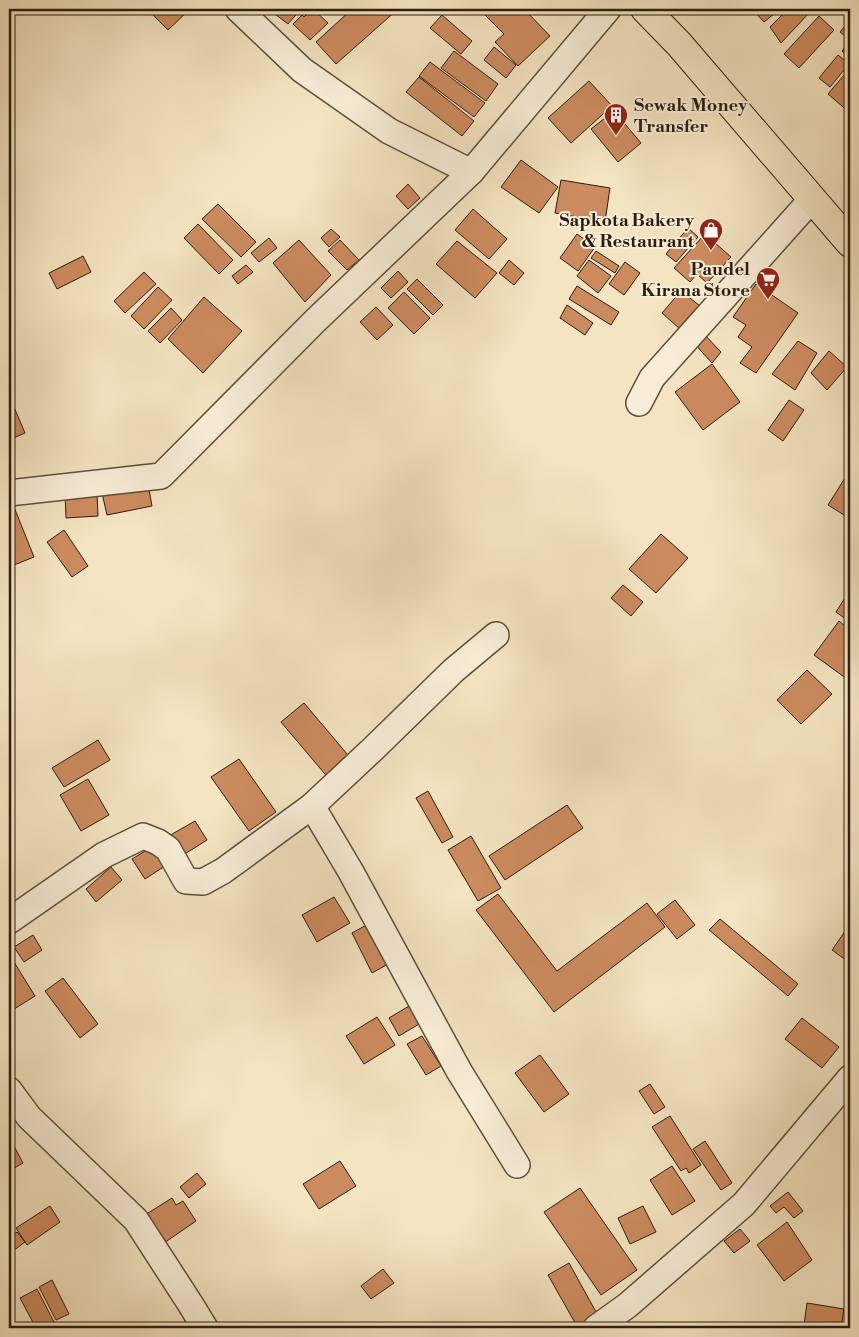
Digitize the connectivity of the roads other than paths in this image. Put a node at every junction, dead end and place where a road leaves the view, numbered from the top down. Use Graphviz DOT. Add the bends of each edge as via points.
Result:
graph roads {
  1 [pos="238,9"];
  2 [pos="608,9"];
  3 [pos="645,9"];
  4 [pos="471,172"];
  5 [pos="812,199"];
  6 [pos="850,243"];
  7 [pos="638,403"];
  8 [pos="9,492"];
  9 [pos="496,635"];
  10 [pos="312,806"];
  11 [pos="9,921"];
  12 [pos="850,1078"];
  13 [pos="9,1090"];
  14 [pos="517,1164"];
  15 [pos="205,1328"];
  16 [pos="596,1328"];
  1 -- 4 [label="street" via="302,70 390,131"];
  2 -- 4 [label="street"];
  3 -- 5 [label="highway"];
  4 -- 8 [label="street" via="315,321 161,476"];
  5 -- 6 [label="highway"];
  5 -- 7 [label="street" via="652,378"];
  9 -- 10 [label="street" via="454,670"];
  10 -- 11 [label="street" via="203,882 186,881 168,849 143,836 104,855"];
  10 -- 14 [label="street" via="459,1070"];
  12 -- 16 [label="street" via="744,1204 628,1305"];
  13 -- 15 [label="street" via="29,1117 136,1220"];
}
